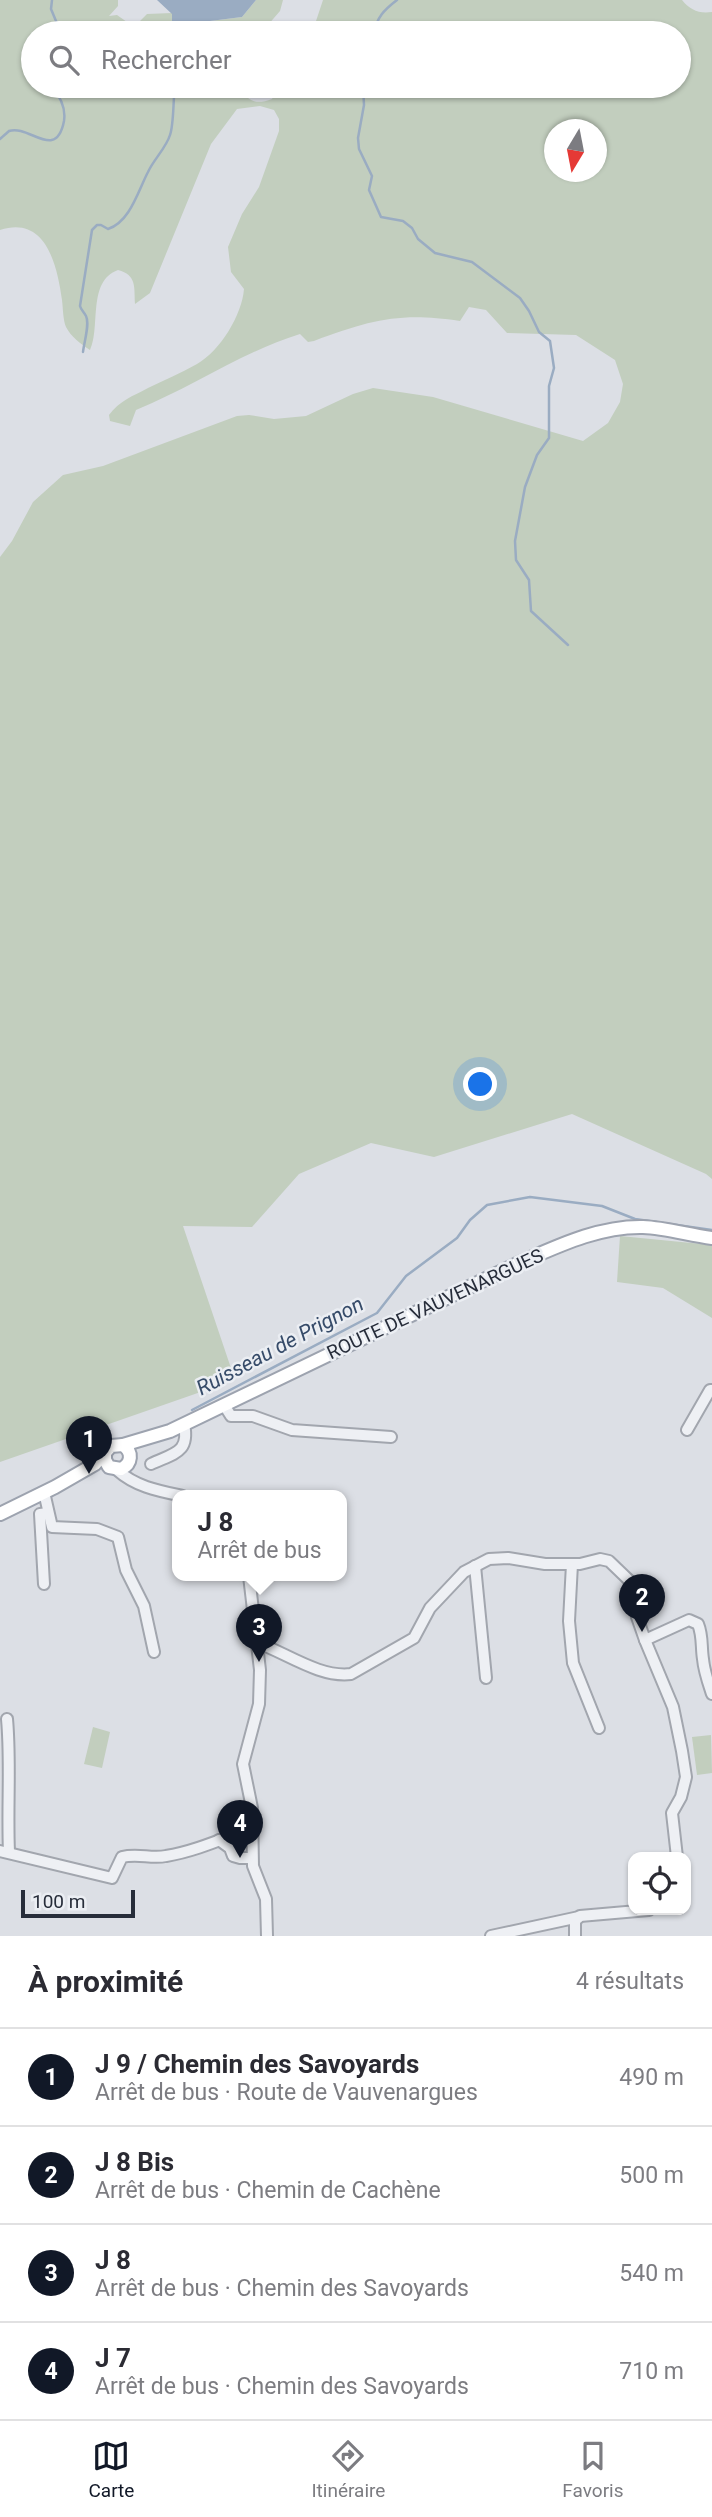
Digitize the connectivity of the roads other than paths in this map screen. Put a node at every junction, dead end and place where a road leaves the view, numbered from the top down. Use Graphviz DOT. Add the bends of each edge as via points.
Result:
graph roads {
  1 [pos="712,1238"];
  2 [pos="712,1390"];
  3 [pos="224,1405"];
  4 [pos="184,1424"];
  5 [pos="687,1430"];
  6 [pos="391,1437"];
  7 [pos="106,1452"];
  8 [pos="127,1454"];
  9 [pos="151,1464"];
  10 [pos="113,1468"];
  11 [pos="138,1484"];
  12 [pos="50,1490"];
  13 [pos="172,1493"];
  14 [pos="48,1513"];
  15 [pos="0,1514"];
  16 [pos="572,1564"];
  17 [pos="475,1566"];
  18 [pos="250,1581"];
  19 [pos="44,1584"];
  20 [pos="645,1640"];
  21 [pos="258,1643"];
  22 [pos="154,1652"];
  23 [pos="485,1678"];
  24 [pos="712,1694"];
  25 [pos="7,1718"];
  26 [pos="599,1728"];
  27 [pos="251,1828"];
  28 [pos="219,1840"];
  29 [pos="252,1843"];
  30 [pos="230,1848"];
  31 [pos="4,1851"];
  32 [pos="676,1852"];
  33 [pos="253,1858"];
  34 [pos="628,1912"];
  35 [pos="579,1917"];
  36 [pos="267,1936"];
  37 [pos="491,1936"];
  38 [pos="575,1936"];
  1 -- 3 [label="main road, ROUTE DE VAUVENARGUES" via="641,1227 581,1237 519,1262"];
  2 -- 5 [label="street"];
  3 -- 4 [label="main road, ROUTE DE VAUVENARGUES"];
  3 -- 6 [label="street" via="231,1416 253,1416 292,1430"];
  4 -- 8 [label="main road, ROUTE DE VAUVENARGUES"];
  4 -- 9 [label="street" via="187,1439 181,1450"];
  7 -- 8 [label="main road" via="115,1444"];
  7 -- 10 [label="main road" via="105,1460"];
  7 -- 12 [label="main road" via="95,1464"];
  8 -- 10 [label="main road" via="124,1468"];
  8 -- 11 [label="street"];
  10 -- 11 [label="street"];
  10 -- 12 [label="main road"];
  11 -- 13 [label="street"];
  12 -- 14 [label="street"];
  12 -- 15 [label="main road"];
  14 -- 19 [label="street" via="40,1514"];
  14 -- 22 [label="street" via="52,1527 97,1529 118,1537 126,1570 144,1605"];
  16 -- 17 [label="street" via="489,1559"];
  16 -- 20 [label="street" via="609,1561 629,1579 635,1586 636,1617"];
  16 -- 26 [label="street" via="569,1621 573,1662"];
  17 -- 21 [label="street" via="430,1608 414,1638 351,1675 320,1671"];
  17 -- 23 [label="street"];
  18 -- 21 [label="street"];
  20 -- 24 [label="street" via="689,1620 698,1624"];
  20 -- 32 [label="street" via="673,1707 686,1777 672,1813"];
  21 -- 27 [label="street" via="258,1704 243,1764"];
  25 -- 31 [label="street" via="11,1759"];
  27 -- 28 [label="street"];
  27 -- 29 [label="street"];
  28 -- 30 [label="street"];
  28 -- 31 [label="street" via="162,1857 122,1857 113,1878"];
  29 -- 30 [label="street"];
  29 -- 33 [label="street"];
  30 -- 33 [label="street" via="233,1856"];
  33 -- 36 [label="street" via="266,1899"];
  34 -- 35 [label="street"];
  35 -- 37 [label="street"];
  35 -- 38 [label="street"];
}
